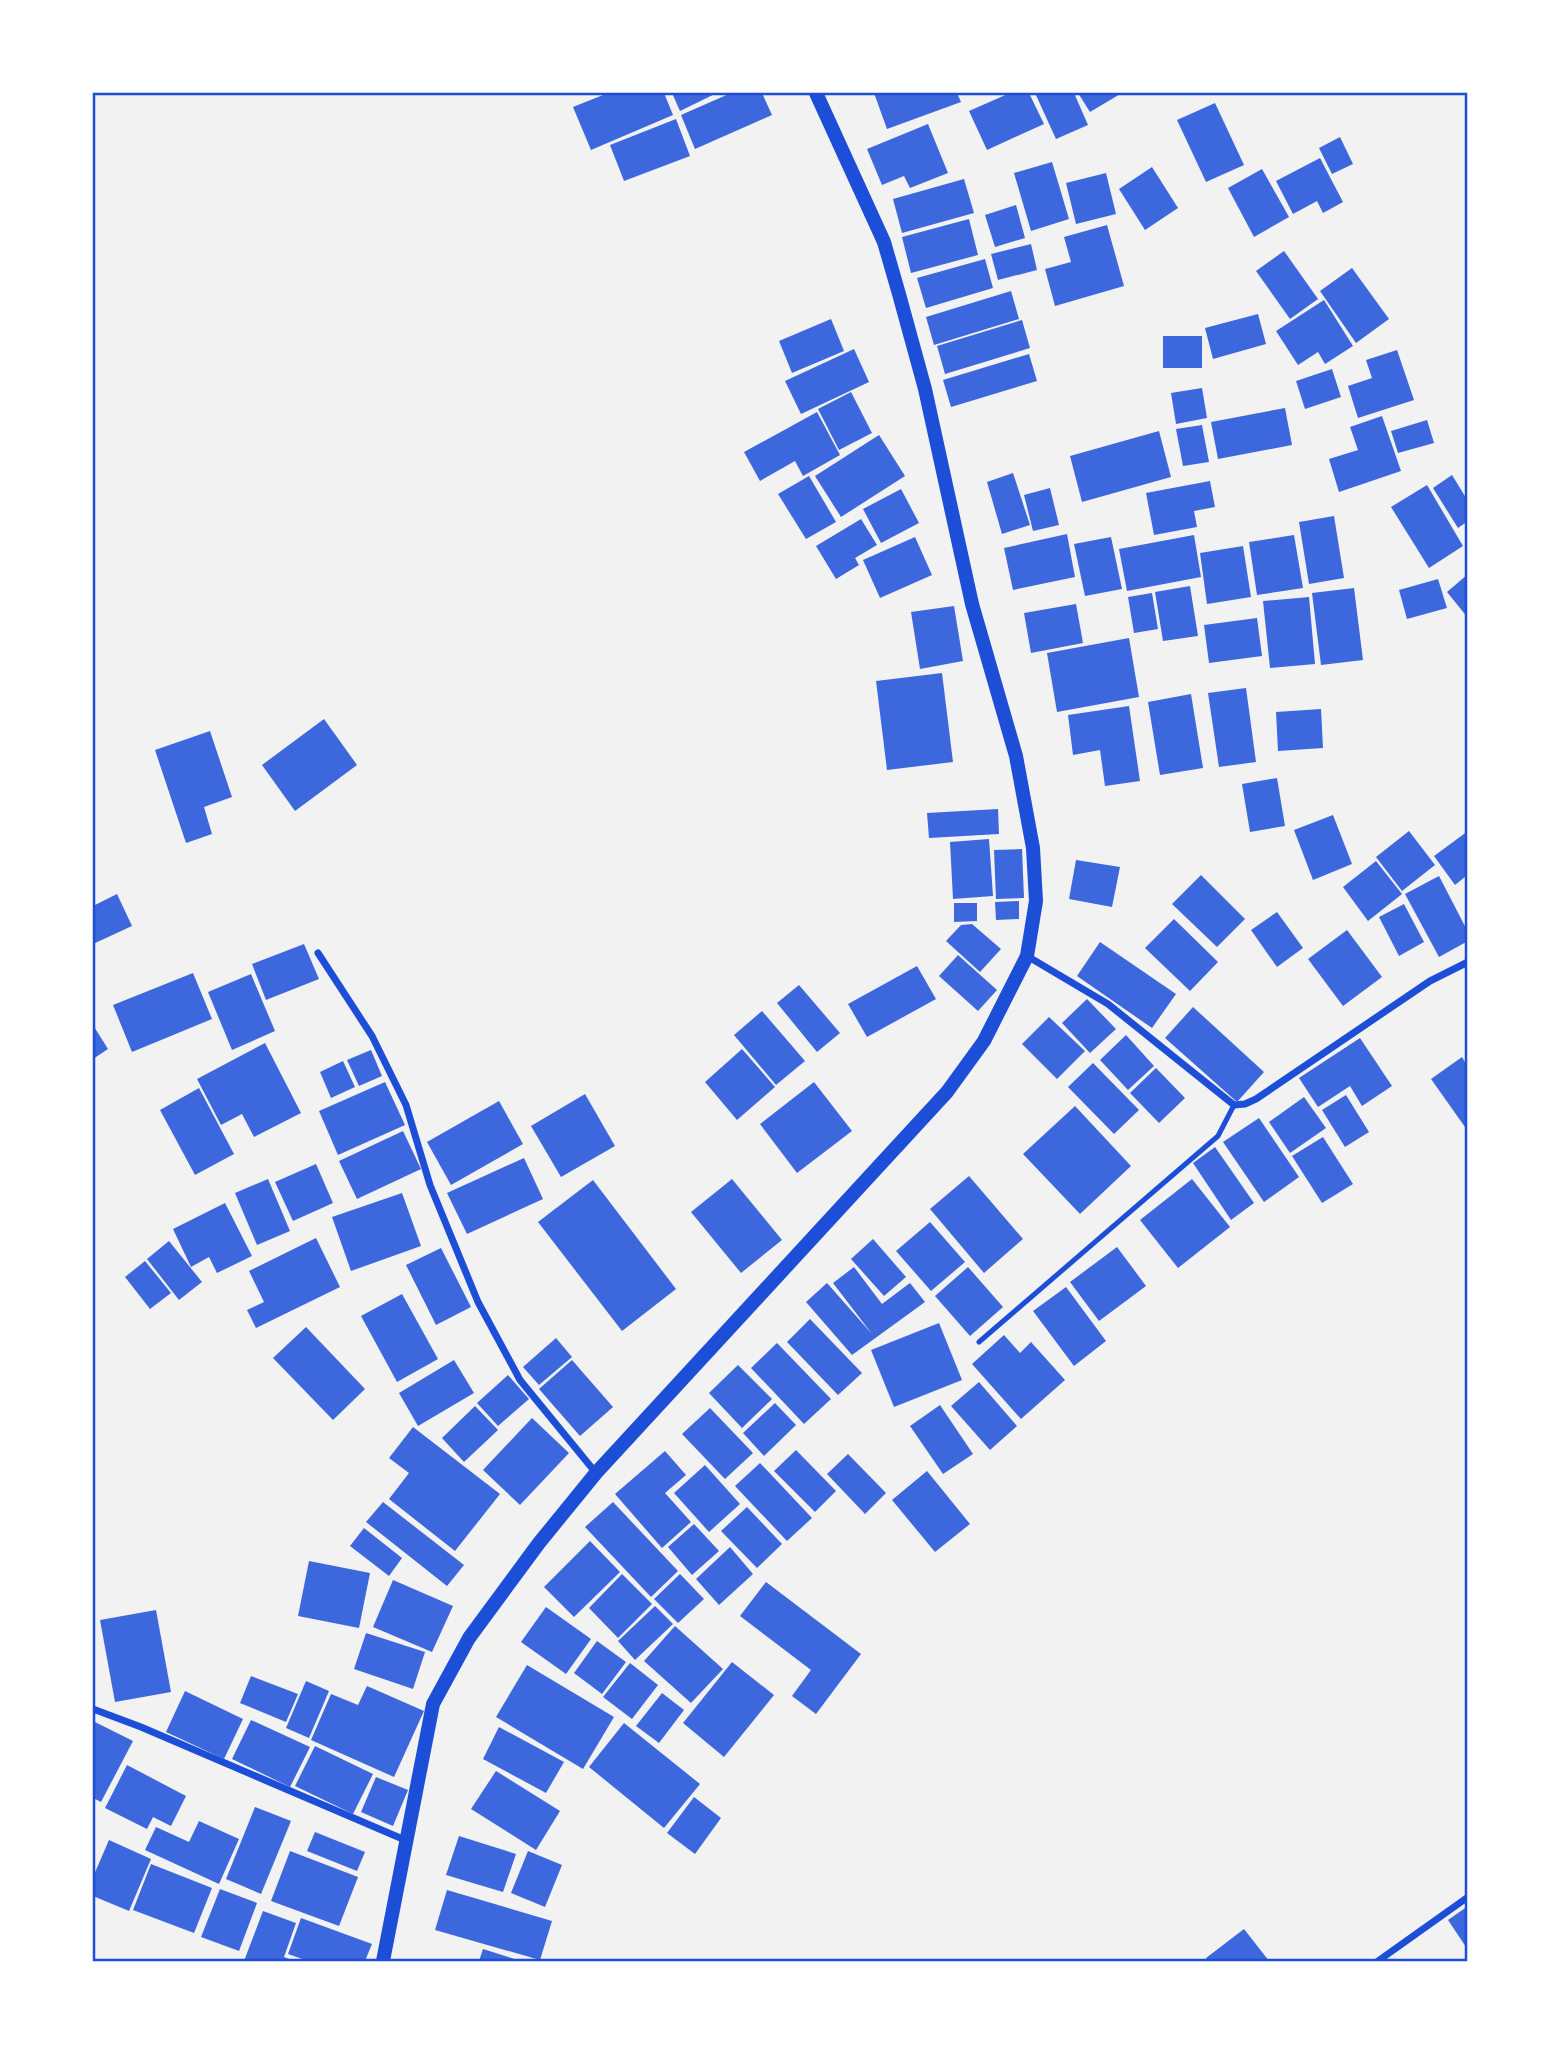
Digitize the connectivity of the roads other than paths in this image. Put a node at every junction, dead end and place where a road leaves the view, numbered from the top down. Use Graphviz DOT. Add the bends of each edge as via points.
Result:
graph roads {
  1 [pos="816,93"];
  2 [pos="318,953"];
  3 [pos="1027,956"];
  4 [pos="1468,962"];
  5 [pos="1234,1105"];
  6 [pos="979,1342"];
  7 [pos="596,1473"];
  8 [pos="93,1709"];
  9 [pos="405,1840"];
  10 [pos="1468,1897"];
  11 [pos="383,1961"];
  12 [pos="1378,1961"];
  1 -- 3 [label="main road" via="884,242 925,389 972,604 1016,756 1033,848 1036,901"];
  2 -- 7 [label="street" via="372,1036 406,1105 430,1185 478,1302 520,1380"];
  3 -- 5 [label="street" via="1108,1004"];
  3 -- 7 [label="main road" via="984,1041 947,1092"];
  4 -- 5 [label="street" via="1430,981 1256,1099"];
  5 -- 6 [label="lane" via="1218,1136"];
  7 -- 9 [label="main road" via="470,1638 433,1704"];
  8 -- 9 [label="street"];
  9 -- 11 [label="main road"];
  10 -- 12 [label="street"];
}
